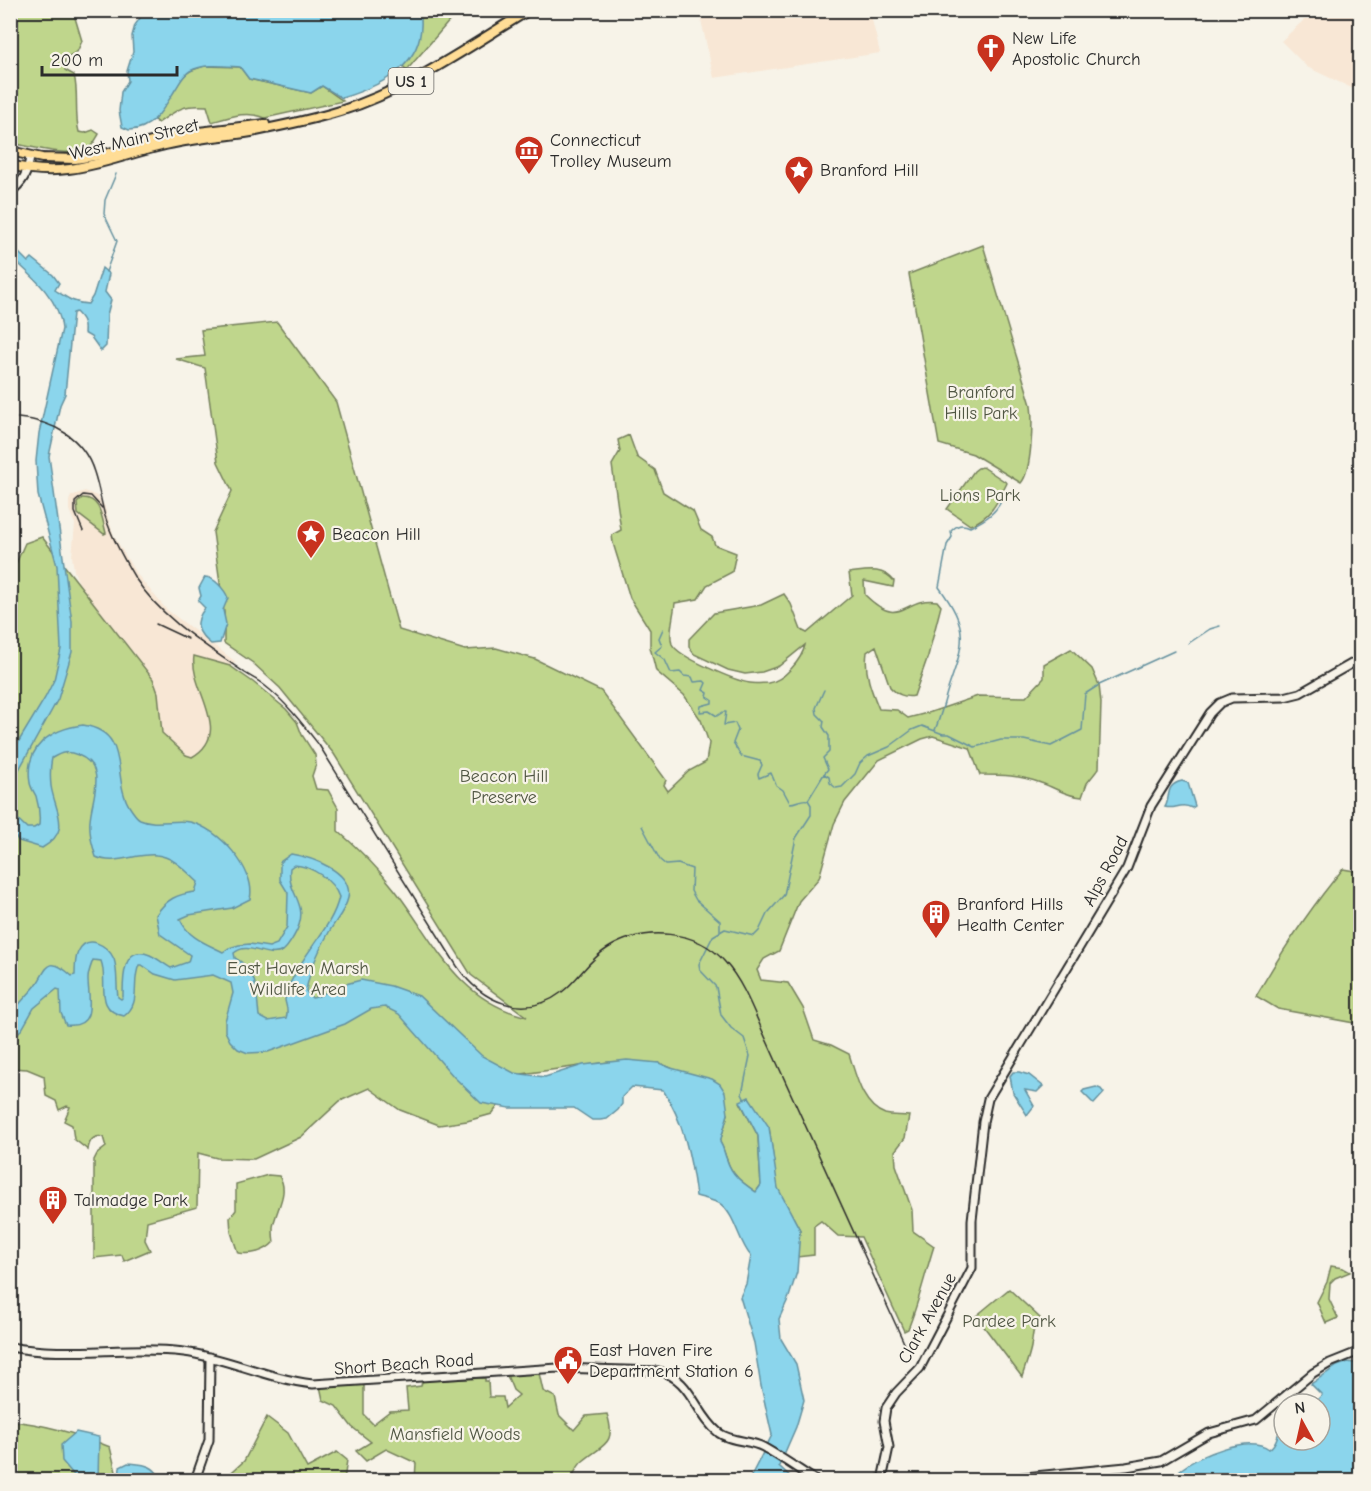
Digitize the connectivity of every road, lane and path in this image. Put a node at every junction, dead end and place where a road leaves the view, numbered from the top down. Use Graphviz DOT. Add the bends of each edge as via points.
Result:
graph roads {
  1 [pos="529,10"];
  2 [pos="281,124"];
  3 [pos="10,151"];
  4 [pos="30,156"];
  5 [pos="10,165"];
  6 [pos="28,168"];
  7 [pos="10,192"];
  8 [pos="1360,659"];
  9 [pos="972,1268"];
  10 [pos="10,1347"];
  11 [pos="1360,1351"];
  12 [pos="210,1357"];
  13 [pos="195,1480"];
  14 [pos="814,1480"];
  15 [pos="882,1480"];
  16 [pos="993,1480"];
  1 -- 2 [label="main road, West Main Street / US 1" via="386,93 341,111"];
  2 -- 4 [label="main road, West Main Street / US 1" via="182,135 82,158"];
  2 -- 6 [label="main road, West Main Street / US 1" via="161,146 77,170"];
  3 -- 4 [label="main road, US 1"];
  4 -- 6 [label="main road"];
  5 -- 6 [label="main road, US 1"];
  6 -- 7 [label="main road" via="18,187"];
  8 -- 9 [label="main road, Alps Road" via="1295,695 1225,700 1196,731 1151,806 1127,868 988,1099 972,1220"];
  9 -- 15 [label="main road, Clark Avenue" via="920,1368 886,1408 889,1448"];
  10 -- 12 [label="main road, Short Beach Road" via="76,1352 165,1351"];
  11 -- 16 [label="main road" via="1312,1373 1258,1419 1209,1433 1161,1461"];
  12 -- 13 [label="main road" via="209,1440"];
  12 -- 14 [label="main road, Short Beach Road" via="313,1384 552,1368 658,1371 683,1384 720,1433 762,1446"];
}
